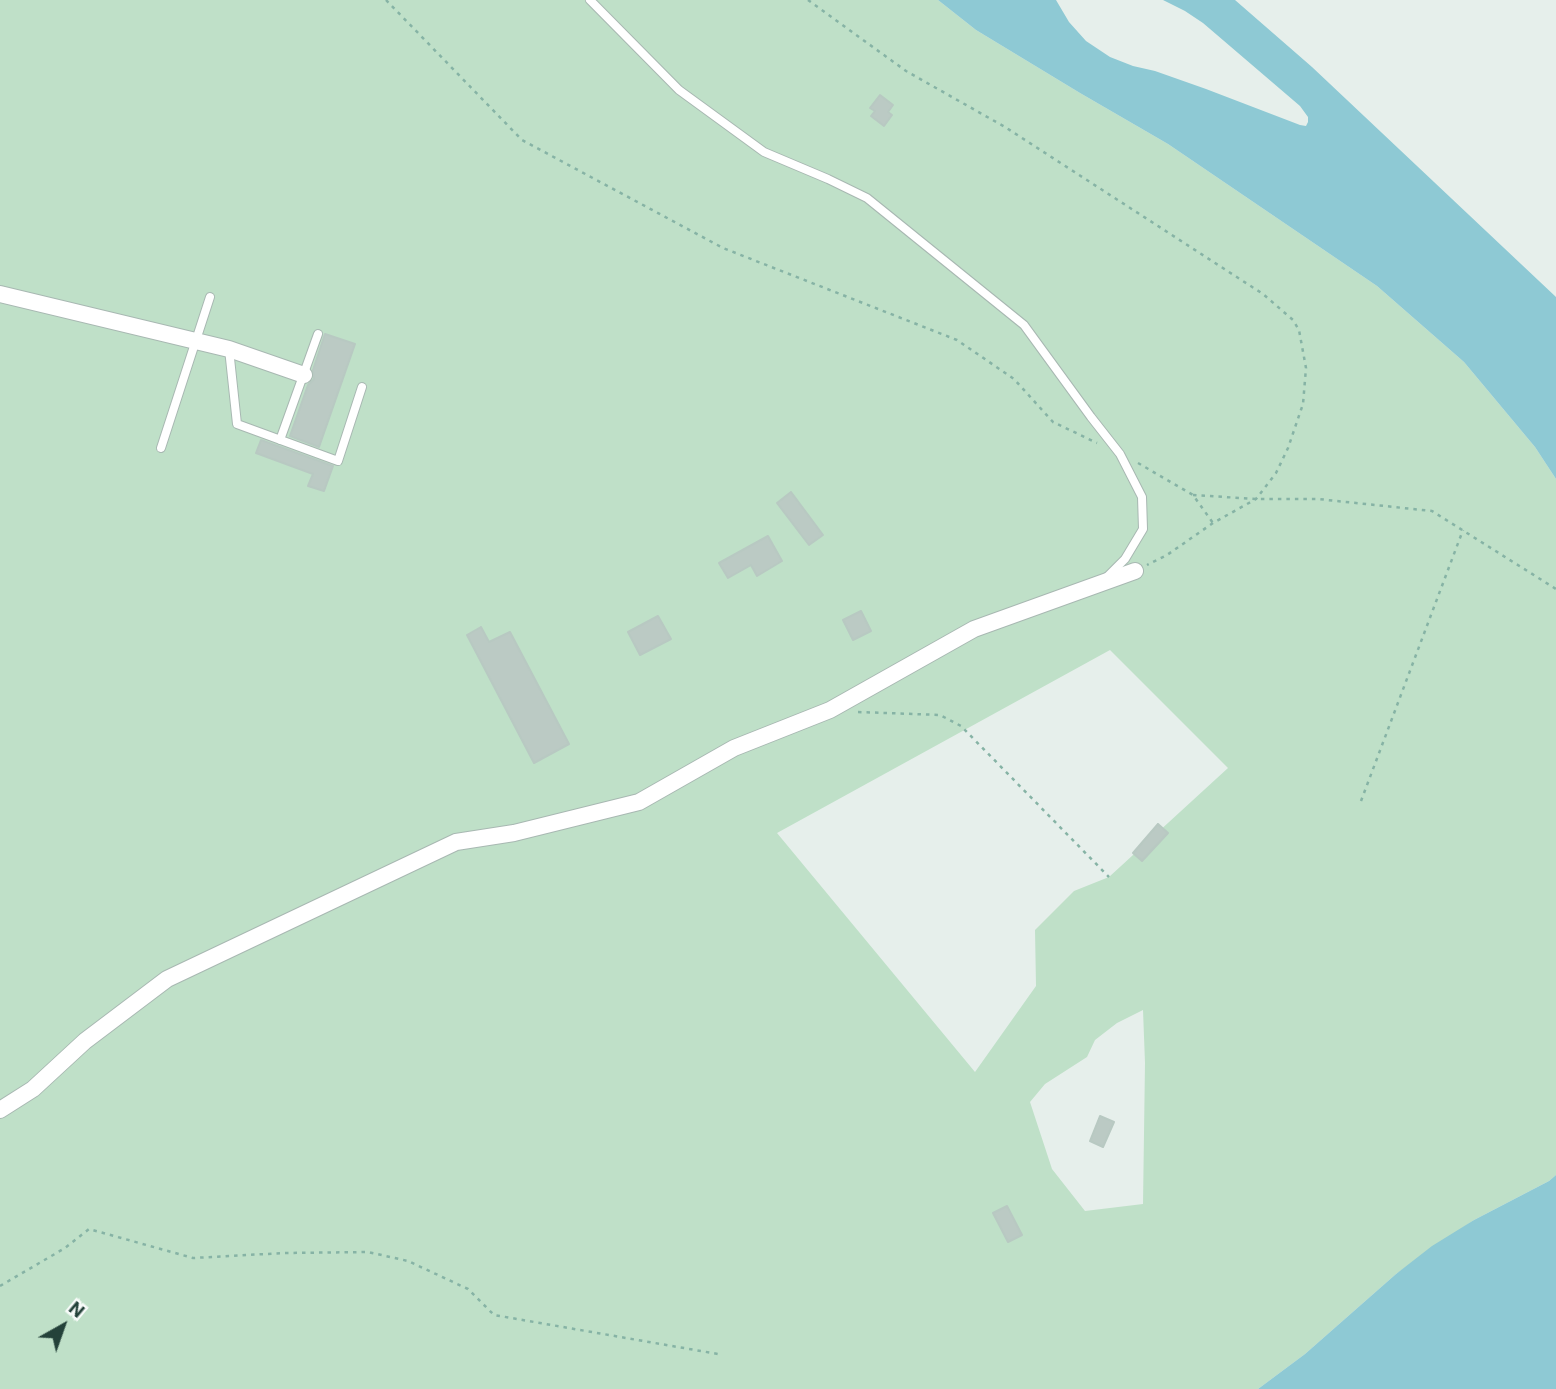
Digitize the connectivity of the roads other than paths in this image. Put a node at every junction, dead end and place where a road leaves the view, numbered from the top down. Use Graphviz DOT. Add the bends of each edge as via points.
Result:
graph roads {
  1 [pos="590,0"];
  2 [pos="0,295"];
  3 [pos="210,297"];
  4 [pos="318,334"];
  5 [pos="195,341"];
  6 [pos="229,349"];
  7 [pos="304,375"];
  8 [pos="362,387"];
  9 [pos="280,440"];
  10 [pos="161,448"];
  11 [pos="1135,571"];
  12 [pos="1100,584"];
  13 [pos="0,1110"];
  1 -- 12 [label="lane" via="679,90 764,152 867,198 1024,325 1120,454 1142,497 1143,529 1125,559"];
  2 -- 5 [label="street"];
  3 -- 5 [label="lane"];
  4 -- 7 [label="lane"];
  5 -- 6 [label="street"];
  5 -- 10 [label="lane"];
  6 -- 7 [label="street"];
  6 -- 9 [label="lane" via="237,424"];
  7 -- 9 [label="lane"];
  8 -- 9 [label="lane" via="338,461"];
  11 -- 12 [label="street"];
  12 -- 13 [label="street" via="974,629 830,710 734,748 639,802 514,833 456,842 167,979 85,1041 33,1089"];
}
